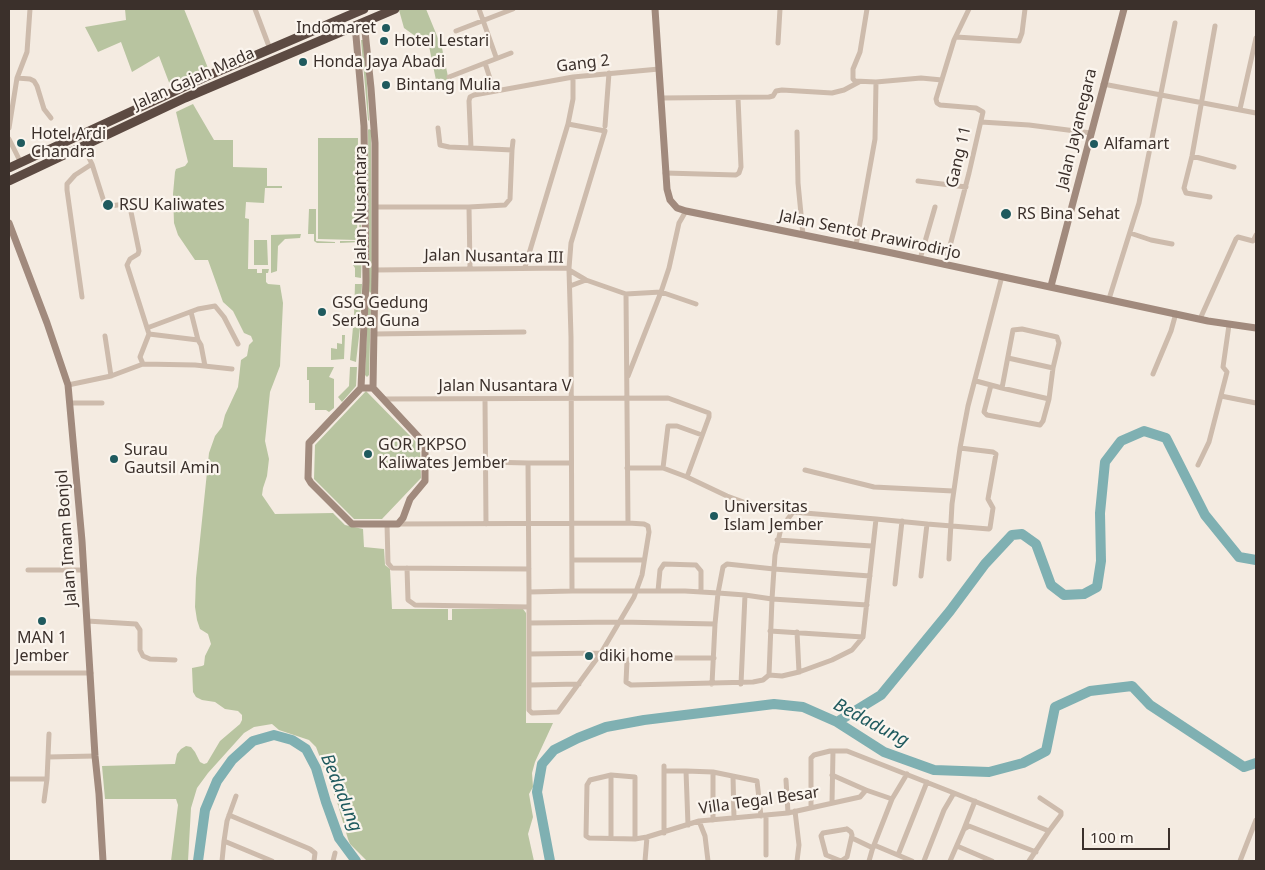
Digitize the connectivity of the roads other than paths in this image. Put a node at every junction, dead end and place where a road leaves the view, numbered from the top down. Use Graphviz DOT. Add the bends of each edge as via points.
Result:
graph roads {
  1 [pos="30,9"];
  2 [pos="255,9"];
  3 [pos="364,9"];
  4 [pos="395,9"];
  5 [pos="479,9"];
  6 [pos="513,9"];
  7 [pos="656,9"];
  8 [pos="780,9"];
  9 [pos="867,9"];
  10 [pos="969,9"];
  11 [pos="1025,9"];
  12 [pos="1124,9"];
  13 [pos="483,20"];
  14 [pos="360,23"];
  15 [pos="1175,24"];
  16 [pos="1215,26"];
  17 [pos="456,31"];
  18 [pos="956,37"];
  19 [pos="1256,38"];
  20 [pos="778,43"];
  21 [pos="270,49"];
  22 [pos="511,53"];
  23 [pos="496,57"];
  24 [pos="485,63"];
  25 [pos="659,69"];
  26 [pos="609,73"];
  27 [pos="449,76"];
  28 [pos="574,77"];
  29 [pos="17,78"];
  30 [pos="942,80"];
  31 [pos="859,82"];
  32 [pos="876,82"];
  33 [pos="1103,84"];
  34 [pos="494,91"];
  35 [pos="1160,95"];
  36 [pos="661,98"];
  37 [pos="738,98"];
  38 [pos="1200,102"];
  39 [pos="1240,109"];
  40 [pos="1256,114"];
  41 [pos="120,117"];
  42 [pos="51,118"];
  43 [pos="981,122"];
  44 [pos="568,124"];
  45 [pos="605,126"];
  46 [pos="125,127"];
  47 [pos="9,128"];
  48 [pos="438,128"];
  49 [pos="798,132"];
  50 [pos="1091,133"];
  51 [pos="9,139"];
  52 [pos="513,141"];
  53 [pos="83,146"];
  54 [pos="471,148"];
  55 [pos="512,150"];
  56 [pos="1192,156"];
  57 [pos="21,163"];
  58 [pos="92,164"];
  59 [pos="1234,167"];
  60 [pos="9,168"];
  61 [pos="665,173"];
  62 [pos="9,181"];
  63 [pos="918,181"];
  64 [pos="966,187"];
  65 [pos="1210,197"];
  66 [pos="469,207"];
  67 [pos="935,207"];
  68 [pos="375,208"];
  69 [pos="677,208"];
  70 [pos="686,211"];
  71 [pos="9,223"];
  72 [pos="680,223"];
  73 [pos="1130,233"];
  74 [pos="1256,234"];
  75 [pos="803,236"];
  76 [pos="1172,244"];
  77 [pos="856,245"];
  78 [pos="920,259"];
  79 [pos="945,265"];
  80 [pos="470,268"];
  81 [pos="525,268"];
  82 [pos="569,269"];
  83 [pos="375,270"];
  84 [pos="1002,276"];
  85 [pos="586,280"];
  86 [pos="570,286"];
  87 [pos="1051,286"];
  88 [pos="661,292"];
  89 [pos="626,294"];
  90 [pos="82,297"];
  91 [pos="365,297"];
  92 [pos="375,297"];
  93 [pos="1110,299"];
  94 [pos="696,304"];
  95 [pos="191,312"];
  96 [pos="1176,313"];
  97 [pos="1200,319"];
  98 [pos="1230,324"];
  99 [pos="1256,328"];
  100 [pos="148,331"];
  101 [pos="524,332"];
  102 [pos="374,334"];
  103 [pos="105,336"];
  104 [pos="198,340"];
  105 [pos="238,344"];
  106 [pos="1008,358"];
  107 [pos="143,364"];
  108 [pos="205,366"];
  109 [pos="1053,368"];
  110 [pos="232,369"];
  111 [pos="1153,374"];
  112 [pos="111,376"];
  113 [pos="627,379"];
  114 [pos="976,381"];
  115 [pos="68,385"];
  116 [pos="991,385"];
  117 [pos="361,388"];
  118 [pos="373,388"];
  119 [pos="1002,388"];
  120 [pos="1221,396"];
  121 [pos="626,398"];
  122 [pos="383,399"];
  123 [pos="485,399"];
  124 [pos="571,399"];
  125 [pos="1048,399"];
  126 [pos="102,402"];
  127 [pos="70,403"];
  128 [pos="1256,403"];
  129 [pos="702,435"];
  130 [pos="960,448"];
  131 [pos="486,462"];
  132 [pos="528,462"];
  133 [pos="571,463"];
  134 [pos="1198,465"];
  135 [pos="627,468"];
  136 [pos="663,468"];
  137 [pos="805,470"];
  138 [pos="687,477"];
  139 [pos="953,491"];
  140 [pos="793,512"];
  141 [pos="876,519"];
  142 [pos="902,522"];
  143 [pos="628,523"];
  144 [pos="387,524"];
  145 [pos="398,524"];
  146 [pos="486,524"];
  147 [pos="528,524"];
  148 [pos="572,524"];
  149 [pos="927,524"];
  150 [pos="950,526"];
  151 [pos="777,540"];
  152 [pos="872,546"];
  153 [pos="949,559"];
  154 [pos="572,560"];
  155 [pos="644,560"];
  156 [pos="407,568"];
  157 [pos="529,569"];
  158 [pos="774,569"];
  159 [pos="28,570"];
  160 [pos="84,570"];
  161 [pos="870,576"];
  162 [pos="921,576"];
  163 [pos="895,584"];
  164 [pos="572,591"];
  165 [pos="658,591"];
  166 [pos="701,591"];
  167 [pos="529,592"];
  168 [pos="636,592"];
  169 [pos="718,593"];
  170 [pos="745,596"];
  171 [pos="772,599"];
  172 [pos="867,605"];
  173 [pos="529,607"];
  174 [pos="87,621"];
  175 [pos="620,622"];
  176 [pos="529,623"];
  177 [pos="715,624"];
  178 [pos="770,631"];
  179 [pos="797,632"];
  180 [pos="863,637"];
  181 [pos="601,653"];
  182 [pos="529,654"];
  183 [pos="714,658"];
  184 [pos="175,660"];
  185 [pos="798,672"];
  186 [pos="9,673"];
  187 [pos="91,673"];
  188 [pos="769,675"];
  189 [pos="579,684"];
  190 [pos="712,684"];
  191 [pos="741,684"];
  192 [pos="530,685"];
  193 [pos="49,734"];
  194 [pos="833,751"];
  195 [pos="95,756"];
  196 [pos="48,757"];
  197 [pos="686,771"];
  198 [pos="713,772"];
  199 [pos="907,774"];
  200 [pos="611,775"];
  201 [pos="832,775"];
  202 [pos="733,776"];
  203 [pos="9,779"];
  204 [pos="47,779"];
  205 [pos="786,780"];
  206 [pos="927,782"];
  207 [pos="866,790"];
  208 [pos="954,792"];
  209 [pos="236,796"];
  210 [pos="892,798"];
  211 [pos="1040,798"];
  212 [pos="44,801"];
  213 [pos="975,801"];
  214 [pos="832,803"];
  215 [pos="811,808"];
  216 [pos="794,811"];
  217 [pos="788,813"];
  218 [pos="229,815"];
  219 [pos="764,816"];
  220 [pos="734,818"];
  221 [pos="713,820"];
  222 [pos="1256,820"];
  223 [pos="699,822"];
  224 [pos="688,824"];
  225 [pos="964,829"];
  226 [pos="1049,831"];
  227 [pos="664,833"];
  228 [pos="646,837"];
  229 [pos="612,838"];
  230 [pos="852,838"];
  231 [pos="635,839"];
  232 [pos="224,841"];
  233 [pos="957,846"];
  234 [pos="873,847"];
  235 [pos="1036,852"];
  236 [pos="335,853"];
  237 [pos="766,855"];
  238 [pos="898,855"];
  239 [pos="103,861"];
  240 [pos="222,861"];
  241 [pos="272,861"];
  242 [pos="314,861"];
  243 [pos="333,861"];
  244 [pos="646,861"];
  245 [pos="708,861"];
  246 [pos="797,861"];
  247 [pos="869,861"];
  248 [pos="912,861"];
  249 [pos="924,861"];
  250 [pos="950,861"];
  251 [pos="992,861"];
  252 [pos="1029,861"];
  253 [pos="1240,861"];
  1 -- 29 [label="street" via="27,52"];
  2 -- 21 [label="street"];
  3 -- 21 [label="highway, Jalan Gajah Mada"];
  4 -- 14 [label="highway, Jalan Gajah Mada"];
  5 -- 13 [label="street"];
  6 -- 13 [label="street"];
  7 -- 25 [label="street"];
  8 -- 20 [label="street"];
  9 -- 31 [label="street" via="860,52 853,69 853,79"];
  10 -- 18 [label="street, Gang 11"];
  11 -- 18 [label="street" via="1021,36 1016,42"];
  12 -- 33 [label="street, Jalan Jayanegara"];
  13 -- 17 [label="street"];
  13 -- 23 [label="street"];
  14 -- 46 [label="highway, Jalan Gajah Mada"];
  14 -- 68 [label="street, Jalan Nusantara" via="374,125"];
  14 -- 91 [label="street, Jalan Nusantara"];
  15 -- 35 [label="street"];
  16 -- 38 [label="street"];
  18 -- 30 [label="street, Gang 11"];
  19 -- 39 [label="street"];
  21 -- 41 [label="highway, Jalan Gajah Mada"];
  22 -- 23 [label="street"];
  23 -- 24 [label="street"];
  24 -- 27 [label="street"];
  24 -- 34 [label="street"];
  25 -- 26 [label="street, Gang 2"];
  25 -- 36 [label="street"];
  26 -- 28 [label="street, Gang 2"];
  26 -- 45 [label="street"];
  28 -- 34 [label="street, Gang 2"];
  28 -- 44 [label="street"];
  29 -- 42 [label="street" via="34,81 44,109"];
  29 -- 47 [label="street"];
  30 -- 32 [label="street" via="921,78"];
  30 -- 43 [label="street, Gang 11" via="937,103 980,109 983,112"];
  31 -- 32 [label="street"];
  31 -- 37 [label="street" via="832,93 782,90 768,97"];
  32 -- 77 [label="street" via="875,139"];
  33 -- 35 [label="street"];
  33 -- 50 [label="street, Jalan Jayanegara"];
  34 -- 54 [label="street, Gang 2" via="469,98"];
  35 -- 38 [label="street"];
  35 -- 73 [label="street"];
  36 -- 37 [label="street"];
  36 -- 61 [label="street"];
  37 -- 61 [label="street" via="739,173"];
  38 -- 39 [label="street"];
  38 -- 56 [label="street"];
  39 -- 40 [label="street"];
  41 -- 46 [label="highway"];
  41 -- 57 [label="highway, Jalan Gajah Mada"];
  43 -- 50 [label="street"];
  43 -- 64 [label="street, Gang 11"];
  44 -- 81 [label="street"];
  44 -- 82 [label="street" via="605,131 570,243"];
  46 -- 53 [label="highway, Jalan Gajah Mada"];
  48 -- 54 [label="street" via="440,145"];
  49 -- 75 [label="street"];
  50 -- 87 [label="street, Jalan Jayanegara"];
  51 -- 57 [label="street"];
  52 -- 55 [label="street"];
  53 -- 58 [label="street"];
  53 -- 62 [label="highway, Jalan Gajah Mada"];
  54 -- 55 [label="street"];
  55 -- 66 [label="street" via="508,203"];
  56 -- 59 [label="street"];
  56 -- 65 [label="street" via="1184,188 1186,193"];
  57 -- 60 [label="highway, Jalan Gajah Mada"];
  58 -- 90 [label="street" via="67,184"];
  58 -- 100 [label="street" via="105,205 125,204 130,207 139,251 127,265"];
  61 -- 69 [label="street" via="668,195"];
  63 -- 64 [label="street"];
  64 -- 79 [label="street, Gang 11"];
  66 -- 68 [label="street"];
  66 -- 80 [label="street"];
  67 -- 78 [label="street"];
  68 -- 83 [label="street, Jalan Nusantara"];
  69 -- 70 [label="street, Jalan Sentot Prawirodirjo"];
  69 -- 72 [label="street"];
  70 -- 72 [label="street"];
  70 -- 75 [label="street, Jalan Sentot Prawirodirjo"];
  71 -- 115 [label="street, Jalan Imam Bonjol"];
  72 -- 88 [label="street"];
  73 -- 76 [label="street"];
  73 -- 93 [label="street"];
  74 -- 97 [label="street" via="1253,241 1236,239"];
  75 -- 77 [label="street, Jalan Sentot Prawirodirjo"];
  77 -- 78 [label="street, Jalan Sentot Prawirodirjo"];
  78 -- 79 [label="street, Jalan Sentot Prawirodirjo"];
  79 -- 84 [label="street, Jalan Sentot Prawirodirjo"];
  80 -- 81 [label="street, Jalan Nusantara III"];
  80 -- 83 [label="street, Jalan Nusantara III"];
  81 -- 82 [label="street, Jalan Nusantara III"];
  82 -- 85 [label="street, Jalan Nusantara III"];
  82 -- 86 [label="street"];
  83 -- 92 [label="street, Jalan Nusantara"];
  84 -- 87 [label="street, Jalan Sentot Prawirodirjo"];
  84 -- 114 [label="street"];
  85 -- 86 [label="street"];
  85 -- 89 [label="street, Jalan Nusantara III"];
  86 -- 124 [label="street"];
  87 -- 93 [label="street, Jalan Sentot Prawirodirjo"];
  88 -- 89 [label="street, Jalan Nusantara III"];
  88 -- 94 [label="street, Jalan Nusantara III"];
  88 -- 113 [label="street"];
  89 -- 113 [label="street"];
  91 -- 92 [label="street"];
  91 -- 117 [label="street, Jalan Nusantara"];
  92 -- 102 [label="street, Jalan Nusantara"];
  93 -- 96 [label="street, Jalan Sentot Prawirodirjo"];
  95 -- 100 [label="street"];
  95 -- 104 [label="street"];
  95 -- 105 [label="street" via="214,306 224,317"];
  96 -- 97 [label="street, Jalan Sentot Prawirodirjo"];
  96 -- 111 [label="street"];
  97 -- 98 [label="street, Jalan Sentot Prawirodirjo"];
  98 -- 99 [label="street, Jalan Sentot Prawirodirjo"];
  98 -- 120 [label="street" via="1222,367 1227,372"];
  100 -- 104 [label="street"];
  100 -- 107 [label="street" via="140,357"];
  101 -- 102 [label="street"];
  102 -- 118 [label="street, Jalan Nusantara"];
  103 -- 112 [label="street"];
  104 -- 108 [label="street"];
  106 -- 109 [label="street"];
  106 -- 109 [label="street" via="1013,330 1056,336 1059,343"];
  106 -- 119 [label="street"];
  107 -- 108 [label="street"];
  107 -- 112 [label="street"];
  108 -- 110 [label="street"];
  109 -- 125 [label="street"];
  112 -- 115 [label="street"];
  113 -- 121 [label="street"];
  114 -- 116 [label="street"];
  114 -- 130 [label="street"];
  115 -- 127 [label="street, Jalan Imam Bonjol"];
  116 -- 119 [label="street"];
  116 -- 125 [label="street" via="984,412 987,414 1040,425"];
  117 -- 118 [label="street"];
  117 -- 144 [label="street" via="310,442 308,478 352,524"];
  118 -- 122 [label="street"];
  119 -- 125 [label="street"];
  120 -- 128 [label="street"];
  120 -- 134 [label="street" via="1209,442"];
  121 -- 124 [label="street, Jalan Nusantara V"];
  121 -- 129 [label="street, Jalan Nusantara V" via="668,398 707,411 709,417"];
  121 -- 135 [label="street"];
  122 -- 123 [label="street, Jalan Nusantara V"];
  122 -- 145 [label="street" via="425,445 425,481 410,499"];
  123 -- 124 [label="street, Jalan Nusantara V"];
  123 -- 131 [label="street"];
  124 -- 133 [label="street"];
  126 -- 127 [label="street"];
  127 -- 160 [label="street, Jalan Imam Bonjol"];
  129 -- 136 [label="street" via="668,426"];
  129 -- 138 [label="street"];
  130 -- 139 [label="street"];
  130 -- 150 [label="street" via="996,454 988,499 993,508 991,526 989,529"];
  131 -- 132 [label="street"];
  131 -- 146 [label="street"];
  132 -- 133 [label="street"];
  132 -- 147 [label="street"];
  133 -- 148 [label="street"];
  135 -- 136 [label="street"];
  135 -- 143 [label="street"];
  136 -- 138 [label="street"];
  137 -- 139 [label="street" via="874,487"];
  138 -- 140 [label="street" via="757,507"];
  139 -- 150 [label="street"];
  140 -- 141 [label="street"];
  140 -- 151 [label="street"];
  141 -- 142 [label="street"];
  141 -- 152 [label="street"];
  142 -- 149 [label="street"];
  142 -- 163 [label="street"];
  143 -- 148 [label="street"];
  143 -- 155 [label="street" via="648,526"];
  144 -- 145 [label="street"];
  144 -- 156 [label="street" via="389,565"];
  145 -- 146 [label="street"];
  146 -- 147 [label="street"];
  147 -- 148 [label="street"];
  147 -- 157 [label="street"];
  148 -- 154 [label="street"];
  149 -- 150 [label="street"];
  149 -- 162 [label="street"];
  150 -- 153 [label="street"];
  151 -- 152 [label="street"];
  151 -- 158 [label="street"];
  152 -- 161 [label="street"];
  154 -- 155 [label="street"];
  154 -- 164 [label="street"];
  155 -- 168 [label="street"];
  156 -- 157 [label="street"];
  156 -- 173 [label="street" via="408,600 415,605"];
  157 -- 167 [label="street"];
  158 -- 161 [label="street"];
  158 -- 169 [label="street" via="723,565"];
  158 -- 171 [label="street"];
  159 -- 160 [label="street"];
  160 -- 174 [label="street, Jalan Imam Bonjol"];
  161 -- 172 [label="street"];
  164 -- 167 [label="street"];
  164 -- 168 [label="street"];
  165 -- 166 [label="street"];
  165 -- 166 [label="street" via="660,570 664,564 696,565 701,571"];
  165 -- 168 [label="street"];
  166 -- 169 [label="street"];
  167 -- 173 [label="street"];
  168 -- 175 [label="street"];
  169 -- 170 [label="street"];
  169 -- 177 [label="street"];
  170 -- 171 [label="street"];
  170 -- 191 [label="street"];
  171 -- 172 [label="street"];
  171 -- 178 [label="street"];
  172 -- 180 [label="street"];
  173 -- 176 [label="street"];
  174 -- 184 [label="street" via="136,624 140,630 143,656"];
  174 -- 187 [label="street, Jalan Imam Bonjol"];
  175 -- 176 [label="street"];
  175 -- 177 [label="street"];
  175 -- 181 [label="street"];
  176 -- 182 [label="street"];
  177 -- 183 [label="street"];
  178 -- 179 [label="street"];
  178 -- 188 [label="street"];
  179 -- 180 [label="street"];
  179 -- 185 [label="street"];
  180 -- 185 [label="street" via="845,654"];
  181 -- 182 [label="street"];
  181 -- 189 [label="street"];
  182 -- 192 [label="street"];
  183 -- 190 [label="street"];
  183 -- 190 [label="street" via="631,658 626,663 628,684"];
  185 -- 188 [label="street"];
  186 -- 187 [label="street"];
  187 -- 195 [label="street, Jalan Imam Bonjol"];
  188 -- 191 [label="street" via="762,680"];
  189 -- 192 [label="street"];
  189 -- 192 [label="street" via="560,710 554,713 530,712"];
  190 -- 191 [label="street"];
  193 -- 196 [label="street"];
  194 -- 199 [label="street" via="847,751"];
  194 -- 201 [label="street"];
  194 -- 215 [label="street" via="811,758"];
  195 -- 196 [label="street"];
  195 -- 239 [label="street, Jalan Imam Bonjol"];
  196 -- 204 [label="street"];
  197 -- 198 [label="street"];
  197 -- 224 [label="street"];
  197 -- 227 [label="street" via="664,769"];
  198 -- 202 [label="street"];
  198 -- 221 [label="street"];
  199 -- 206 [label="street"];
  199 -- 210 [label="street"];
  200 -- 229 [label="street"];
  200 -- 229 [label="street, Villa Tegal Besar" via="592,778 588,783 586,836"];
  200 -- 231 [label="street" via="636,779"];
  201 -- 207 [label="street"];
  201 -- 214 [label="street"];
  202 -- 219 [label="street" via="757,781"];
  202 -- 220 [label="street"];
  203 -- 204 [label="street"];
  204 -- 212 [label="street"];
  205 -- 217 [label="street"];
  206 -- 208 [label="street"];
  206 -- 238 [label="street"];
  207 -- 210 [label="street"];
  207 -- 214 [label="street, Villa Tegal Besar" via="860,797"];
  208 -- 213 [label="street"];
  208 -- 249 [label="street"];
  209 -- 218 [label="street"];
  210 -- 234 [label="street"];
  211 -- 226 [label="street" via="1061,812"];
  213 -- 225 [label="street"];
  213 -- 226 [label="street"];
  214 -- 215 [label="street, Villa Tegal Besar"];
  215 -- 216 [label="street, Villa Tegal Besar"];
  216 -- 217 [label="street, Villa Tegal Besar"];
  216 -- 246 [label="street" via="799,845"];
  217 -- 219 [label="street, Villa Tegal Besar"];
  218 -- 232 [label="street"];
  218 -- 242 [label="street" via="310,849 315,853"];
  219 -- 220 [label="street, Villa Tegal Besar"];
  219 -- 237 [label="street"];
  220 -- 221 [label="street, Villa Tegal Besar"];
  221 -- 223 [label="street, Villa Tegal Besar"];
  222 -- 253 [label="street"];
  223 -- 224 [label="street, Villa Tegal Besar"];
  223 -- 245 [label="street" via="705,836"];
  224 -- 227 [label="street, Villa Tegal Besar"];
  225 -- 233 [label="street"];
  225 -- 235 [label="street" via="969,826"];
  226 -- 235 [label="street"];
  227 -- 228 [label="street, Villa Tegal Besar"];
  228 -- 231 [label="street, Villa Tegal Besar"];
  228 -- 244 [label="street"];
  229 -- 231 [label="street, Villa Tegal Besar"];
  230 -- 230 [label="street" via="844,860 825,854 821,836 824,832 846,829"];
  230 -- 234 [label="street"];
  232 -- 240 [label="street"];
  232 -- 241 [label="street"];
  233 -- 250 [label="street"];
  233 -- 251 [label="street"];
  234 -- 238 [label="street"];
  234 -- 247 [label="street"];
  235 -- 252 [label="street"];
  236 -- 243 [label="street"];
  238 -- 248 [label="street"];
}
